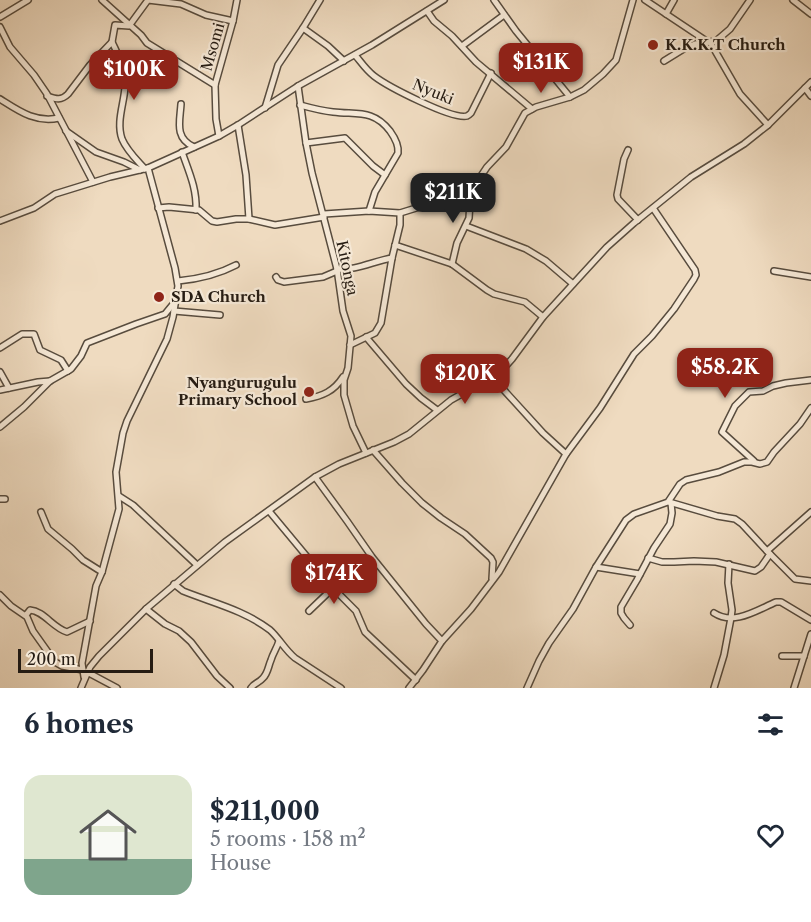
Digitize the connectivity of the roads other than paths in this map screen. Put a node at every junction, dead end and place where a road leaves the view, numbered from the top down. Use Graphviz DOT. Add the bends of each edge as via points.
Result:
graph roads {
  1 [pos="28,0"];
  2 [pos="102,0"];
  3 [pos="237,0"];
  4 [pos="320,0"];
  5 [pos="444,0"];
  6 [pos="494,0"];
  7 [pos="645,0"];
  8 [pos="675,0"];
  9 [pos="750,0"];
  10 [pos="793,0"];
  11 [pos="632,1"];
  12 [pos="427,11"];
  13 [pos="666,14"];
  14 [pos="811,14"];
  15 [pos="504,15"];
  16 [pos="0,17"];
  17 [pos="233,21"];
  18 [pos="129,26"];
  19 [pos="0,27"];
  20 [pos="303,28"];
  21 [pos="112,42"];
  22 [pos="709,42"];
  23 [pos="462,46"];
  24 [pos="355,55"];
  25 [pos="344,61"];
  26 [pos="664,61"];
  27 [pos="491,74"];
  28 [pos="811,82"];
  29 [pos="215,85"];
  30 [pos="298,86"];
  31 [pos="805,88"];
  32 [pos="47,96"];
  33 [pos="811,96"];
  34 [pos="570,97"];
  35 [pos="0,99"];
  36 [pos="181,104"];
  37 [pos="300,105"];
  38 [pos="265,108"];
  39 [pos="532,109"];
  40 [pos="58,118"];
  41 [pos="238,125"];
  42 [pos="768,125"];
  43 [pos="65,130"];
  44 [pos="219,136"];
  45 [pos="306,143"];
  46 [pos="194,147"];
  47 [pos="628,150"];
  48 [pos="182,152"];
  49 [pos="145,169"];
  50 [pos="385,175"];
  51 [pos="93,182"];
  52 [pos="471,186"];
  53 [pos="158,208"];
  54 [pos="653,208"];
  55 [pos="196,210"];
  56 [pos="369,211"];
  57 [pos="400,213"];
  58 [pos="324,216"];
  59 [pos="249,219"];
  60 [pos="638,220"];
  61 [pos="0,221"];
  62 [pos="466,226"];
  63 [pos="396,245"];
  64 [pos="392,258"];
  65 [pos="236,264"];
  66 [pos="452,264"];
  67 [pos="337,270"];
  68 [pos="774,271"];
  69 [pos="276,277"];
  70 [pos="811,277"];
  71 [pos="178,282"];
  72 [pos="573,284"];
  73 [pos="176,300"];
  74 [pos="174,311"];
  75 [pos="220,315"];
  76 [pos="543,316"];
  77 [pos="366,337"];
  78 [pos="350,345"];
  79 [pos="0,348"];
  80 [pos="68,370"];
  81 [pos="0,372"];
  82 [pos="346,373"];
  83 [pos="492,377"];
  84 [pos="811,380"];
  85 [pos="50,381"];
  86 [pos="9,388"];
  87 [pos="0,390"];
  88 [pos="306,399"];
  89 [pos="811,408"];
  90 [pos="437,410"];
  91 [pos="0,427"];
  92 [pos="374,450"];
  93 [pos="366,453"];
  94 [pos="566,454"];
  95 [pos="757,464"];
  96 [pos="315,477"];
  97 [pos="119,496"];
  98 [pos="669,502"];
  99 [pos="41,512"];
  100 [pos="269,512"];
  101 [pos="811,512"];
  102 [pos="769,553"];
  103 [pos="648,558"];
  104 [pos="729,564"];
  105 [pos="197,565"];
  106 [pos="596,567"];
  107 [pos="102,572"];
  108 [pos="640,574"];
  109 [pos="492,581"];
  110 [pos="811,581"];
  111 [pos="174,585"];
  112 [pos="333,588"];
  113 [pos="0,595"];
  114 [pos="146,609"];
  115 [pos="309,610"];
  116 [pos="714,613"];
  117 [pos="26,615"];
  118 [pos="731,618"];
  119 [pos="811,620"];
  120 [pos="90,621"];
  121 [pos="630,625"];
  122 [pos="811,634"];
  123 [pos="279,641"];
  124 [pos="442,641"];
  125 [pos="782,656"];
  126 [pos="804,656"];
  127 [pos="85,674"];
  128 [pos="414,685"];
  129 [pos="81,688"];
  130 [pos="117,688"];
  131 [pos="230,688"];
  132 [pos="251,688"];
  133 [pos="341,688"];
  134 [pos="527,688"];
  135 [pos="714,688"];
  136 [pos="794,688"];
  1 -- 16 [label="street"];
  2 -- 18 [label="street"];
  3 -- 17 [label="street, Msomi"];
  4 -- 20 [label="street"];
  5 -- 12 [label="street"];
  6 -- 15 [label="street"];
  7 -- 13 [label="street"];
  8 -- 13 [label="street"];
  9 -- 22 [label="street" via="727,32"];
  10 -- 14 [label="street"];
  11 -- 34 [label="street" via="616,60"];
  12 -- 23 [label="street"];
  12 -- 24 [label="street"];
  13 -- 22 [label="street"];
  15 -- 23 [label="street"];
  15 -- 34 [label="street"];
  17 -- 18 [label="street" via="181,4 148,0"];
  17 -- 29 [label="street, Msomi"];
  18 -- 21 [label="street" via="115,25"];
  18 -- 29 [label="street" via="147,43"];
  19 -- 32 [label="street" via="10,48"];
  20 -- 25 [label="street"];
  20 -- 38 [label="street" via="278,65"];
  21 -- 32 [label="street" via="64,98"];
  21 -- 49 [label="street" via="125,86 122,137"];
  22 -- 26 [label="street" via="685,48"];
  22 -- 42 [label="street" via="740,94"];
  23 -- 27 [label="street"];
  24 -- 25 [label="street"];
  24 -- 27 [label="street, Nyuki" via="387,85 457,115 471,113"];
  25 -- 30 [label="street"];
  27 -- 39 [label="street"];
  28 -- 31 [label="street"];
  29 -- 44 [label="street, Msomi"];
  30 -- 37 [label="street, Kitonga"];
  30 -- 38 [label="street"];
  31 -- 33 [label="street"];
  31 -- 42 [label="street"];
  32 -- 40 [label="street"];
  34 -- 39 [label="street"];
  35 -- 40 [label="street" via="25,115 46,120"];
  36 -- 46 [label="street" via="182,138"];
  37 -- 45 [label="street, Kitonga"];
  37 -- 50 [label="street" via="379,119 398,147"];
  38 -- 41 [label="street"];
  39 -- 52 [label="street" via="522,117 506,147"];
  40 -- 43 [label="street"];
  41 -- 44 [label="street"];
  41 -- 59 [label="street"];
  42 -- 54 [label="street"];
  43 -- 49 [label="street" via="96,152"];
  43 -- 51 [label="street"];
  44 -- 46 [label="street"];
  45 -- 50 [label="street" via="344,137"];
  45 -- 58 [label="street, Kitonga"];
  46 -- 48 [label="street"];
  47 -- 60 [label="street" via="617,195"];
  48 -- 49 [label="street"];
  48 -- 55 [label="street" via="194,185"];
  49 -- 51 [label="street"];
  49 -- 53 [label="street"];
  50 -- 56 [label="street"];
  51 -- 61 [label="street" via="55,194 34,208"];
  52 -- 57 [label="street"];
  52 -- 62 [label="street"];
  53 -- 55 [label="street"];
  53 -- 71 [label="street"];
  54 -- 60 [label="street"];
  54 -- 94 [label="street" via="696,275 674,309 634,354"];
  55 -- 59 [label="street" via="214,222"];
  56 -- 57 [label="street"];
  56 -- 58 [label="street"];
  57 -- 63 [label="street"];
  58 -- 59 [label="street" via="275,225"];
  58 -- 67 [label="street, Kitonga"];
  60 -- 72 [label="street"];
  62 -- 66 [label="street"];
  62 -- 72 [label="street" via="526,249"];
  63 -- 64 [label="street"];
  63 -- 66 [label="street"];
  64 -- 67 [label="street"];
  64 -- 77 [label="street" via="381,323 375,333"];
  65 -- 71 [label="street" via="208,277"];
  66 -- 76 [label="street" via="487,290 525,302"];
  67 -- 69 [label="street" via="323,277 284,282"];
  67 -- 78 [label="street, Kitonga"];
  68 -- 70 [label="street"];
  71 -- 73 [label="street"];
  72 -- 76 [label="street"];
  73 -- 74 [label="street"];
  73 -- 80 [label="street" via="165,314 90,341"];
  74 -- 75 [label="street"];
  74 -- 97 [label="street" via="167,339 123,433 116,472"];
  76 -- 83 [label="street" via="512,359"];
  77 -- 78 [label="street"];
  77 -- 90 [label="street" via="406,384"];
  78 -- 82 [label="street, Kitonga"];
  79 -- 80 [label="street" via="22,334 34,334 40,350 61,360"];
  80 -- 85 [label="street"];
  81 -- 86 [label="street"];
  82 -- 88 [label="street" via="330,392"];
  82 -- 93 [label="street, Kitonga" via="348,410"];
  83 -- 90 [label="street"];
  83 -- 94 [label="street"];
  84 -- 95 [label="street" via="749,392 735,406 722,432"];
  85 -- 86 [label="street"];
  85 -- 91 [label="street"];
  86 -- 87 [label="street"];
  89 -- 95 [label="street" via="767,462"];
  90 -- 92 [label="street" via="409,434"];
  92 -- 93 [label="street"];
  92 -- 109 [label="street" via="422,503 491,558"];
  93 -- 96 [label="street"];
  94 -- 109 [label="street"];
  95 -- 98 [label="street" via="744,462 686,480"];
  96 -- 100 [label="street"];
  96 -- 124 [label="street" via="372,556"];
  97 -- 105 [label="street"];
  97 -- 107 [label="street"];
  98 -- 102 [label="street" via="735,519"];
  98 -- 103 [label="street" via="670,524"];
  98 -- 106 [label="street" via="630,517"];
  99 -- 107 [label="street" via="48,529"];
  100 -- 105 [label="street"];
  100 -- 112 [label="street"];
  101 -- 102 [label="street"];
  102 -- 104 [label="street" via="755,571"];
  102 -- 110 [label="street" via="795,579"];
  103 -- 104 [label="street"];
  103 -- 108 [label="street"];
  104 -- 118 [label="street"];
  105 -- 111 [label="street"];
  106 -- 108 [label="street"];
  106 -- 134 [label="street" via="549,643"];
  107 -- 120 [label="street"];
  108 -- 121 [label="street" via="621,607"];
  109 -- 124 [label="street"];
  111 -- 114 [label="street"];
  111 -- 123 [label="street" via="248,616"];
  112 -- 115 [label="street"];
  112 -- 128 [label="street" via="356,611 365,632"];
  113 -- 117 [label="street"];
  114 -- 127 [label="street"];
  114 -- 131 [label="street" via="185,636"];
  116 -- 118 [label="street"];
  117 -- 120 [label="street" via="30,610 36,611 63,632"];
  117 -- 127 [label="street" via="55,662"];
  118 -- 119 [label="street" via="781,602"];
  118 -- 135 [label="street"];
  120 -- 127 [label="street" via="82,663"];
  122 -- 126 [label="street"];
  123 -- 132 [label="street" via="267,672"];
  123 -- 133 [label="street" via="295,658"];
  124 -- 128 [label="street"];
  125 -- 126 [label="street"];
  126 -- 136 [label="street"];
  127 -- 129 [label="street"];
  127 -- 130 [label="street"];
}
